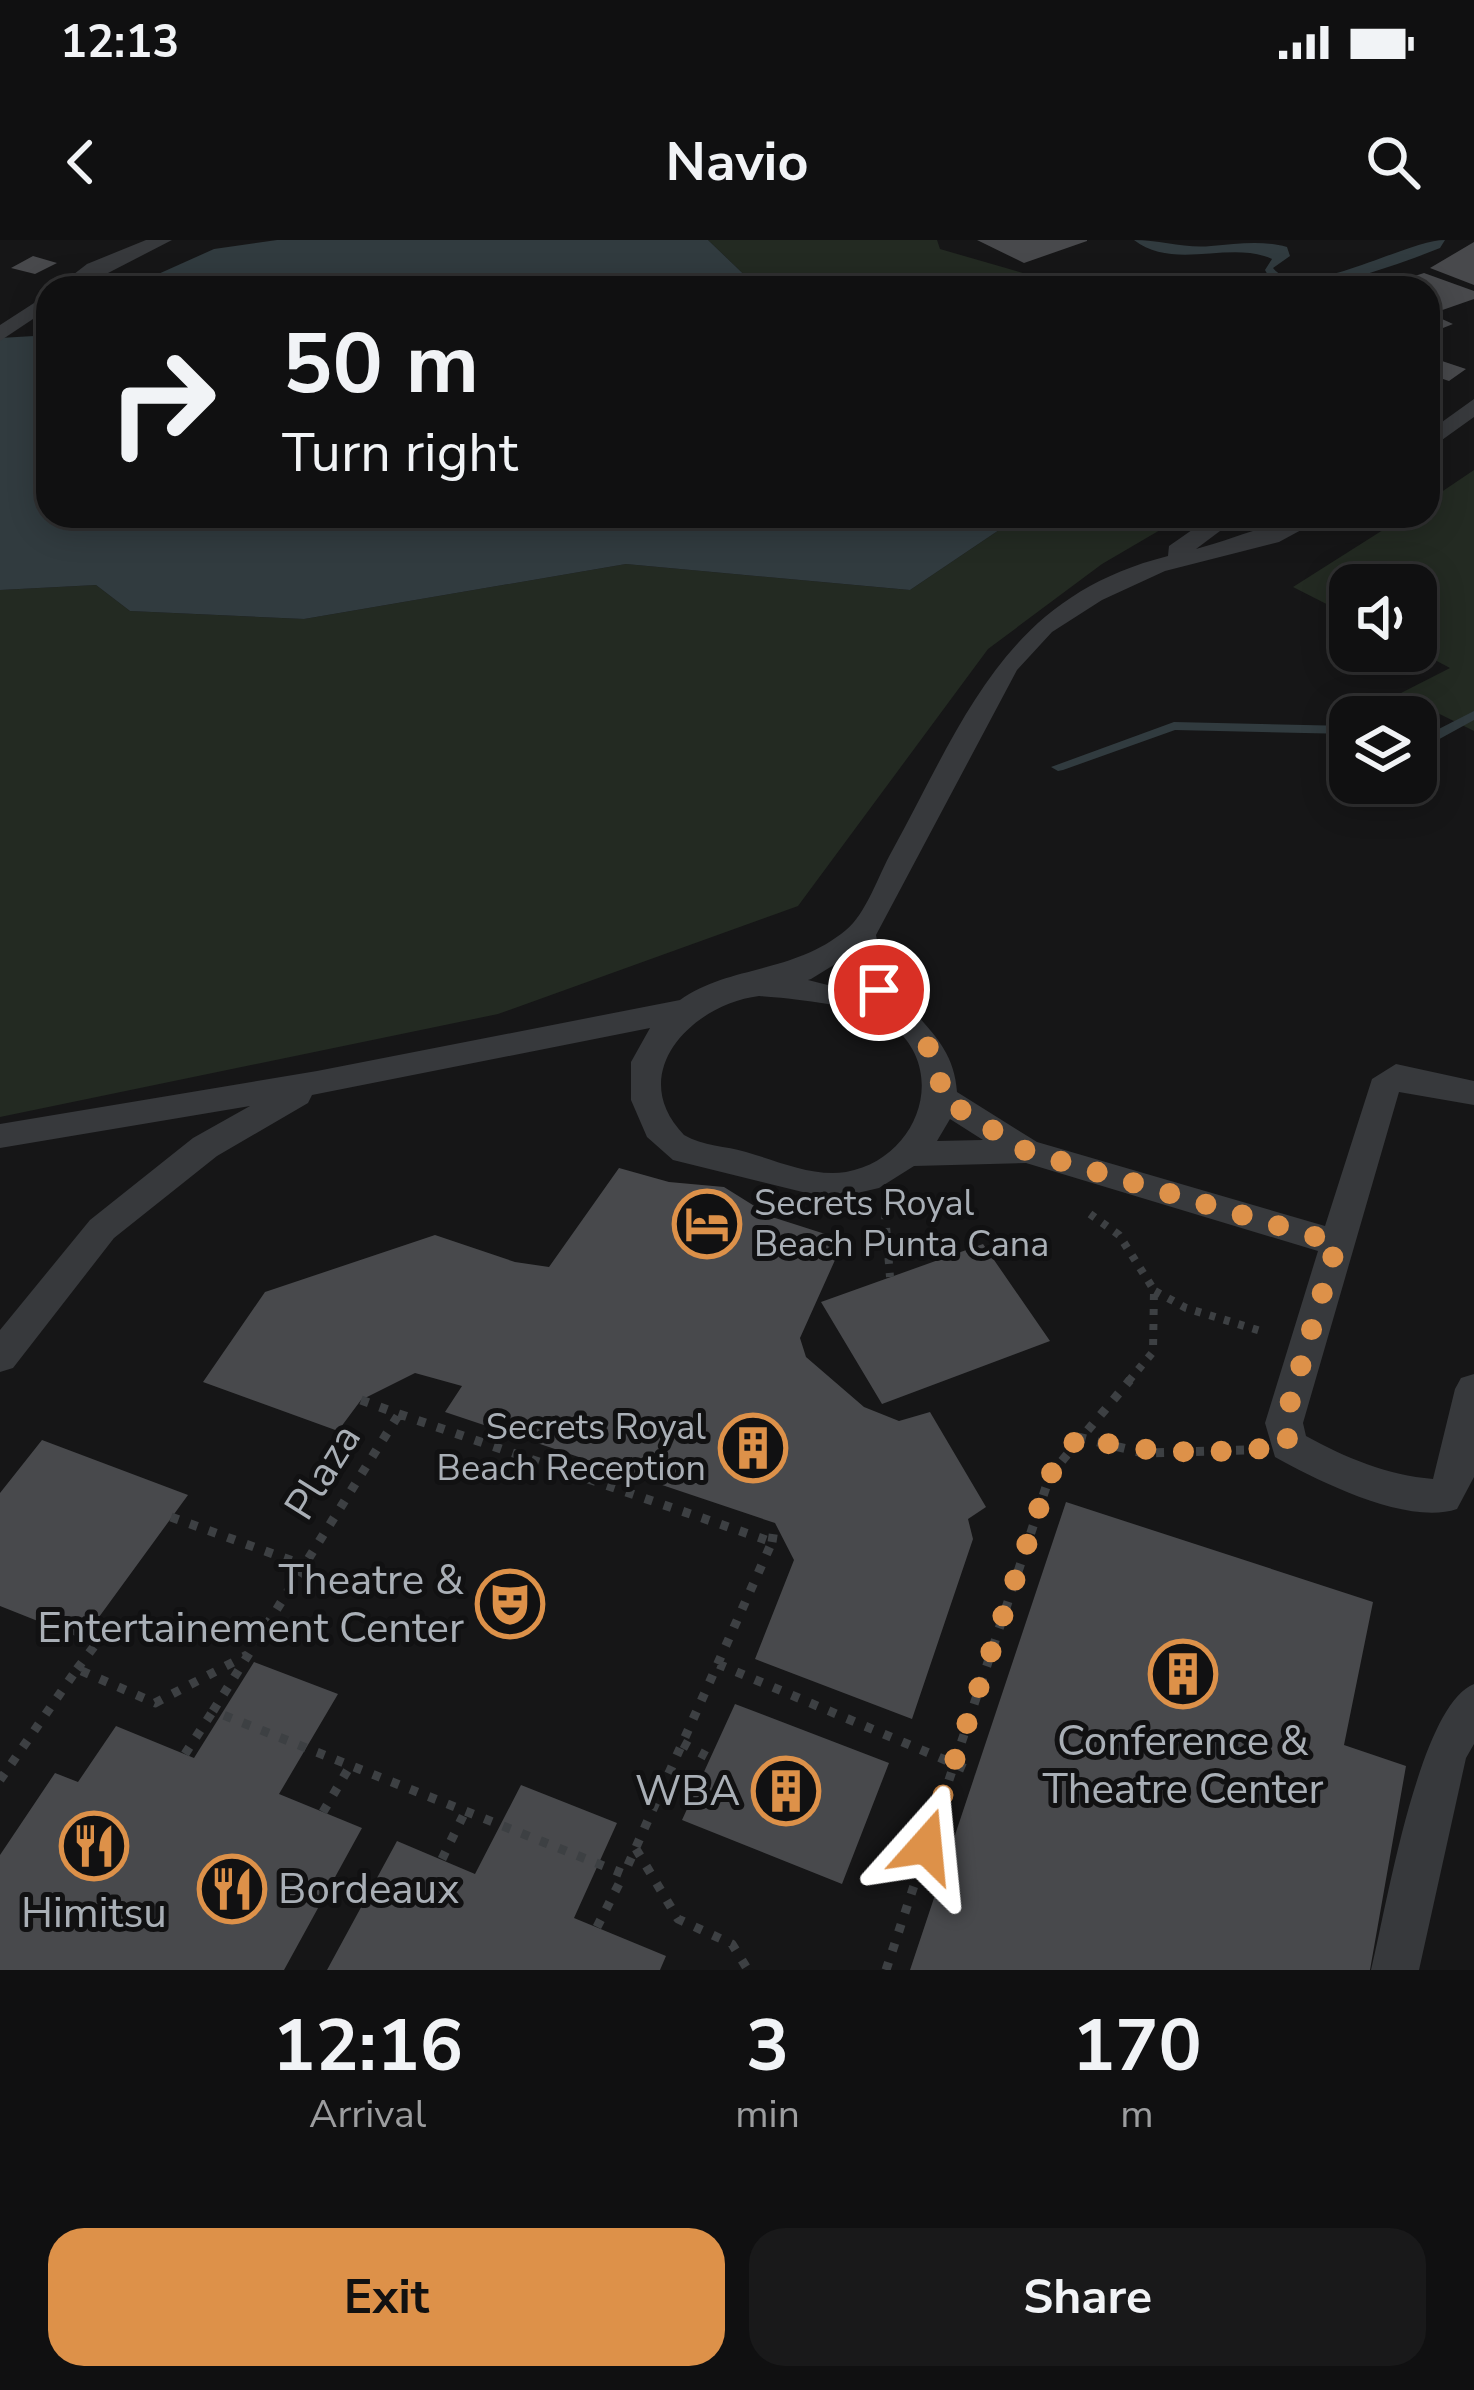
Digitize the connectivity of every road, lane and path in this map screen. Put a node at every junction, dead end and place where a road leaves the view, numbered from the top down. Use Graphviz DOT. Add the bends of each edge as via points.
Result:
graph roads {
  1 [pos="164,240"];
  2 [pos="83,276"];
  3 [pos="36,308"];
  4 [pos="5,330"];
  5 [pos="1474,406"];
  6 [pos="1440,433"];
  7 [pos="1211,528"];
  8 [pos="1290,528"];
  9 [pos="1156,566"];
  10 [pos="861,935"];
  11 [pos="756,981"];
  12 [pos="687,1009"];
  13 [pos="904,1015"];
  14 [pos="317,1084"];
  15 [pos="1474,1093"];
  16 [pos="942,1098"];
  17 [pos="0,1136"];
  18 [pos="1026,1151"];
  19 [pos="907,1154"];
  20 [pos="905,1203"];
  21 [pos="1077,1205"];
  22 [pos="1337,1243"];
  23 [pos="890,1277"];
  24 [pos="1154,1290"];
  25 [pos="1307,1343"];
  26 [pos="0,1357"];
  27 [pos="1474,1389"];
  28 [pos="362,1400"];
  29 [pos="399,1414"];
  30 [pos="1078,1437"];
  31 [pos="1289,1446"];
  32 [pos="607,1465"];
  33 [pos="598,1482"];
  34 [pos="171,1517"];
  35 [pos="775,1522"];
  36 [pos="772,1542"];
  37 [pos="304,1565"];
  38 [pos="94,1624"];
  39 [pos="249,1654"];
  40 [pos="718,1664"];
  41 [pos="77,1669"];
  42 [pos="1474,1703"];
  43 [pos="213,1711"];
  44 [pos="682,1743"];
  45 [pos="185,1754"];
  46 [pos="710,1758"];
  47 [pos="952,1763"];
  48 [pos="350,1766"];
  49 [pos="976,1773"];
  50 [pos="0,1780"];
  51 [pos="465,1811"];
  52 [pos="323,1812"];
  53 [pos="635,1848"];
  54 [pos="442,1859"];
  55 [pos="624,1874"];
  56 [pos="597,1927"];
  57 [pos="748,1970"];
  58 [pos="886,1970"];
  59 [pos="1395,1970"];
  1 -- 2 [label="lane"];
  3 -- 4 [label="lane"];
  5 -- 6 [label="lane"];
  7 -- 9 [label="lane"];
  8 -- 9 [label="lane"];
  9 -- 10 [label="lane" via="1043,627 1006,667"];
  10 -- 11 [label="lane" via="800,972"];
  10 -- 13 [label="lane" via="879,990"];
  11 -- 12 [label="lane"];
  11 -- 13 [label="lane"];
  12 -- 14 [label="lane"];
  12 -- 19 [label="lane" via="662,1032 646,1075 653,1120 674,1147 834,1186"];
  13 -- 16 [label="lane" via="928,1039"];
  14 -- 17 [label="lane"];
  14 -- 26 [label="lane" via="205,1147 102,1229"];
  15 -- 22 [label="lane" via="1416,1076 1396,1076 1384,1087"];
  16 -- 18 [label="lane"];
  16 -- 19 [label="lane"];
  18 -- 19 [label="lane"];
  18 -- 22 [label="lane"];
  20 -- 23 [label="path" via="885,1210"];
  21 -- 24 [label="path" via="1119,1235"];
  22 -- 25 [label="lane"];
  24 -- 25 [label="path" via="1186,1308"];
  24 -- 30 [label="path" via="1153,1352"];
  25 -- 31 [label="lane" via="1284,1423"];
  27 -- 31 [label="lane" via="1454,1480 1443,1496 1417,1496"];
  28 -- 29 [label="path"];
  29 -- 33 [label="path, Plaza"];
  29 -- 37 [label="path, Plaza"];
  30 -- 31 [label="path" via="1143,1453"];
  30 -- 47 [label="path" via="1050,1475"];
  32 -- 33 [label="path"];
  33 -- 36 [label="path, Plaza"];
  34 -- 37 [label="path"];
  35 -- 36 [label="path"];
  36 -- 40 [label="path"];
  37 -- 39 [label="path, Plaza"];
  38 -- 41 [label="path" via="108,1628"];
  39 -- 41 [label="path" via="155,1703"];
  39 -- 43 [label="path, Plaza"];
  40 -- 44 [label="path"];
  40 -- 47 [label="path"];
  41 -- 50 [label="path"];
  42 -- 59 [label="lane" via="1446,1751"];
  43 -- 45 [label="path, Plaza"];
  43 -- 48 [label="path"];
  44 -- 46 [label="path"];
  44 -- 53 [label="path"];
  47 -- 49 [label="path"];
  47 -- 58 [label="path"];
  48 -- 51 [label="path"];
  48 -- 52 [label="path"];
  51 -- 54 [label="path"];
  51 -- 55 [label="path"];
  53 -- 55 [label="path"];
  53 -- 57 [label="path" via="678,1919 732,1944"];
  55 -- 56 [label="path"];
}
